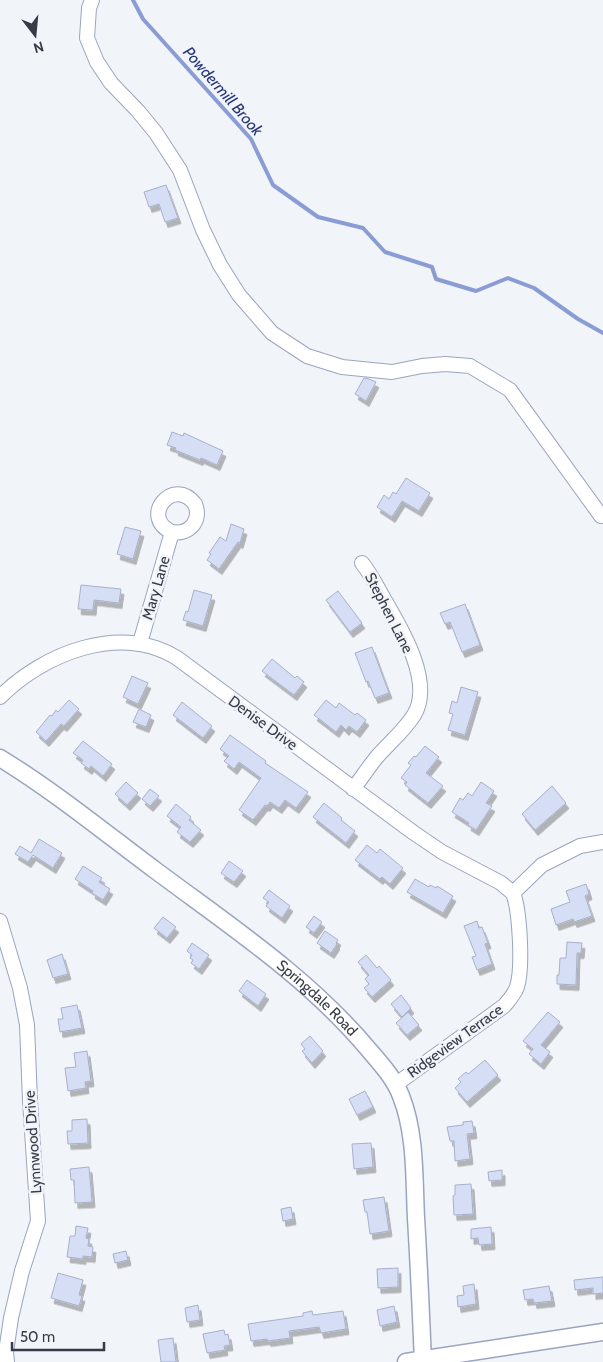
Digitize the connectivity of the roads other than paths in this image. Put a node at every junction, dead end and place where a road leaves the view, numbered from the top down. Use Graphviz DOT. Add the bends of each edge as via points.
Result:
graph roads {
  1 [pos="92,0"];
  2 [pos="601,516"];
  3 [pos="172,532"];
  4 [pos="362,563"];
  5 [pos="140,643"];
  6 [pos="0,697"];
  7 [pos="0,758"];
  8 [pos="353,789"];
  9 [pos="603,842"];
  10 [pos="513,893"];
  11 [pos="0,921"];
  12 [pos="395,1085"];
  13 [pos="603,1332"];
  14 [pos="423,1361"];
  15 [pos="6,1362"];
  16 [pos="406,1362"];
  1 -- 2 [label="street" via="87,38 97,62 161,140 180,170 220,265 239,295 272,334 307,356 342,367 392,372 445,364 470,366 510,390"];
  3 -- 5 [label="street, Mary Lane"];
  4 -- 8 [label="street, Stephen Lane" via="401,629 418,675 420,690 413,716"];
  5 -- 6 [label="street, Denise Drive" via="101,644 69,652 34,670"];
  5 -- 8 [label="street, Denise Drive" via="159,648 177,658"];
  7 -- 12 [label="street, Springdale Road" via="87,819 302,982 338,1014 388,1072"];
  8 -- 10 [label="street, Denise Drive" via="442,852"];
  9 -- 10 [label="street" via="580,846 542,865"];
  10 -- 12 [label="street, Ridgeview Terrace" via="518,918 519,964 513,996 504,1006"];
  11 -- 15 [label="street, Lynnwood Drive" via="20,988 27,1025 38,1221 11,1318"];
  12 -- 14 [label="street, Springdale Road" via="408,1117 412,1146"];
  13 -- 14 [label="street"];
  14 -- 16 [label="street"];
}
